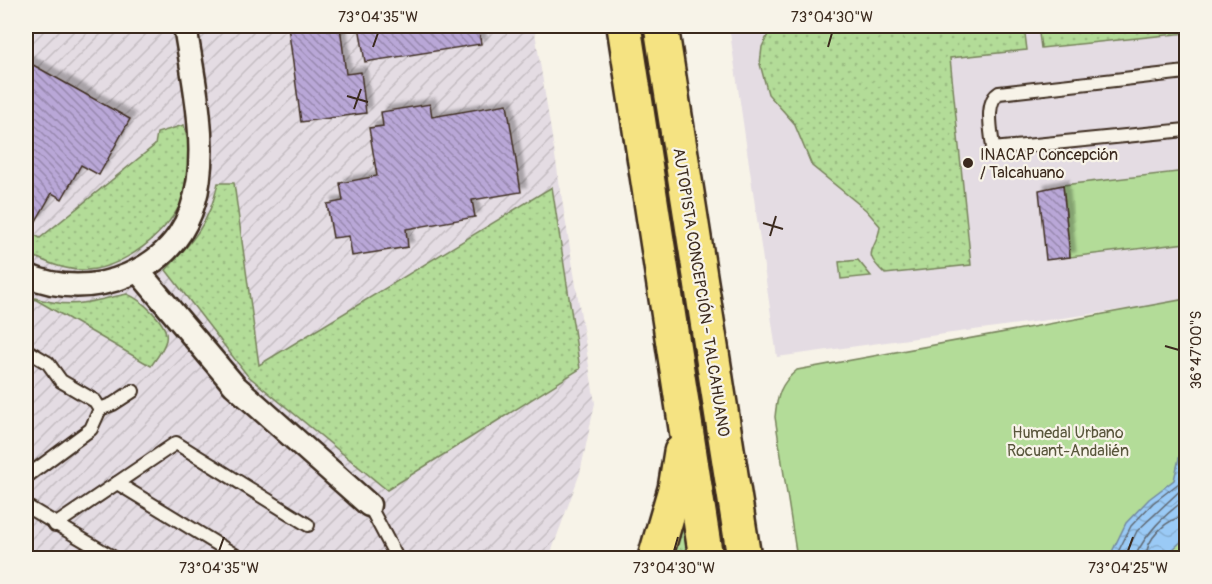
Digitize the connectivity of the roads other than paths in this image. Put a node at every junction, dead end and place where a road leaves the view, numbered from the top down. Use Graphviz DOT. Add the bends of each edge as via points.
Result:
graph roads {
  1 [pos="185,26"];
  2 [pos="624,26"];
  3 [pos="661,26"];
  4 [pos="1186,72"];
  5 [pos="1186,130"];
  6 [pos="138,271"];
  7 [pos="26,275"];
  8 [pos="26,350"];
  9 [pos="134,391"];
  10 [pos="100,409"];
  11 [pos="684,412"];
  12 [pos="26,477"];
  13 [pos="117,483"];
  14 [pos="369,505"];
  15 [pos="26,506"];
  16 [pos="55,525"];
  17 [pos="308,525"];
  18 [pos="114,558"];
  19 [pos="240,558"];
  20 [pos="397,558"];
  21 [pos="655,558"];
  22 [pos="706,558"];
  23 [pos="744,558"];
  1 -- 6 [label="street" via="201,132 200,180 178,236"];
  2 -- 11 [label="main road"];
  3 -- 23 [label="main road, AUTOPISTA CONCEPCIÓN - TALCAHUANO"];
  4 -- 5 [label="lane" via="999,93 991,105 993,149"];
  6 -- 7 [label="street" via="87,285 48,282"];
  6 -- 14 [label="street" via="234,385"];
  8 -- 10 [label="lane" via="48,363 61,381 95,401"];
  9 -- 10 [label="lane"];
  10 -- 12 [label="lane" via="91,429"];
  11 -- 21 [label="main road" via="675,489"];
  11 -- 22 [label="main road"];
  13 -- 16 [label="lane"];
  13 -- 17 [label="lane" via="176,443"];
  13 -- 19 [label="lane"];
  14 -- 20 [label="lane"];
  15 -- 16 [label="lane"];
  16 -- 18 [label="lane"];
}
